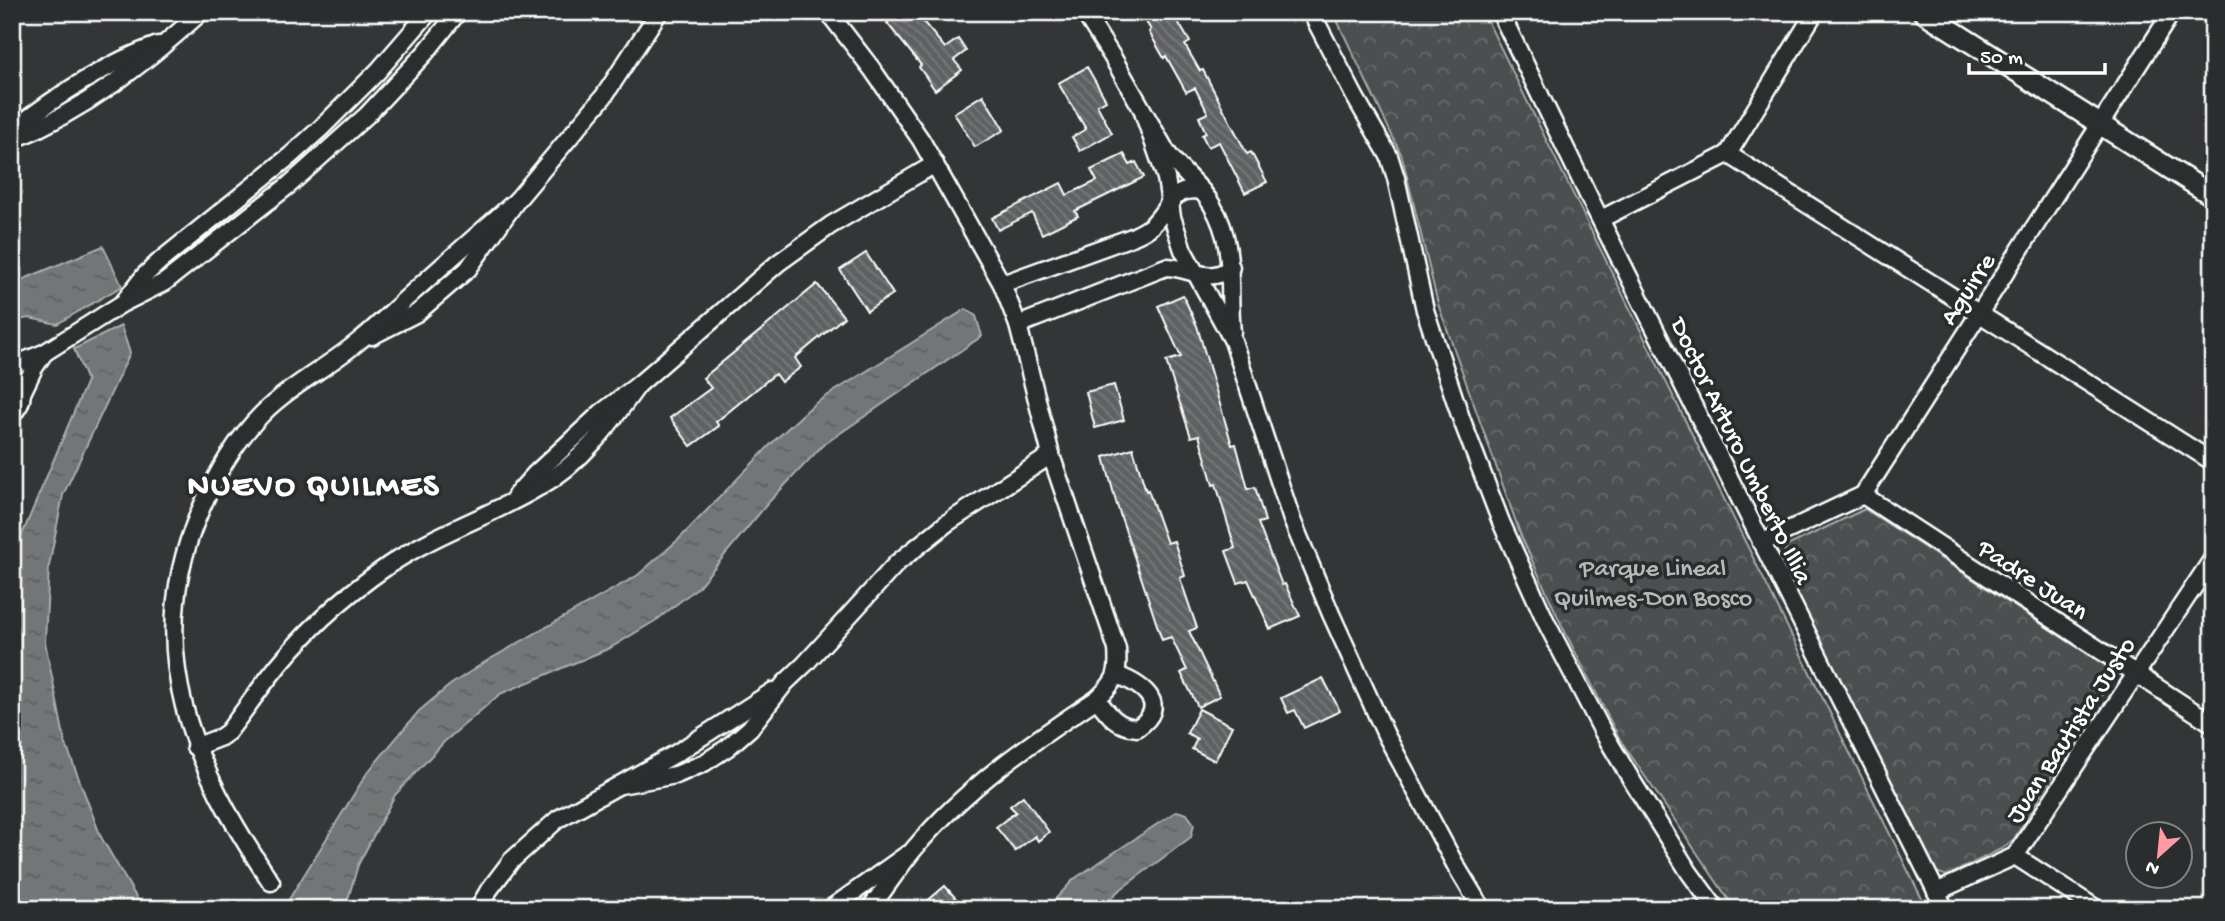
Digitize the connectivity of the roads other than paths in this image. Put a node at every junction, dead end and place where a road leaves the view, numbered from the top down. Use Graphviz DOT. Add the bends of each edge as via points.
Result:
graph roads {
  1 [pos="201,12"];
  2 [pos="429,12"];
  3 [pos="458,12"];
  4 [pos="659,12"];
  5 [pos="828,12"];
  6 [pos="1084,12"];
  7 [pos="1311,12"];
  8 [pos="1500,12"];
  9 [pos="1815,12"];
  10 [pos="1923,12"];
  11 [pos="2172,12"];
  12 [pos="164,43"];
  13 [pos="1144,115"];
  14 [pos="2100,124"];
  15 [pos="12,131"];
  16 [pos="12,140"];
  17 [pos="1728,154"];
  18 [pos="935,164"];
  19 [pos="1202,191"];
  20 [pos="2213,196"];
  21 [pos="232,201"];
  22 [pos="1170,201"];
  23 [pos="246,219"];
  24 [pos="1601,219"];
  25 [pos="1231,267"];
  26 [pos="1195,274"];
  27 [pos="1002,284"];
  28 [pos="123,303"];
  29 [pos="1979,314"];
  30 [pos="1018,325"];
  31 [pos="1233,341"];
  32 [pos="44,353"];
  33 [pos="12,366"];
  34 [pos="12,374"];
  35 [pos="22,393"];
  36 [pos="12,414"];
  37 [pos="1051,455"];
  38 [pos="2213,462"];
  39 [pos="1863,495"];
  40 [pos="1761,542"];
  41 [pos="2213,558"];
  42 [pos="2135,673"];
  43 [pos="1117,675"];
  44 [pos="1097,699"];
  45 [pos="2213,724"];
  46 [pos="195,747"];
  47 [pos="913,850"];
  48 [pos="2015,856"];
  49 [pos="271,882"];
  50 [pos="1936,892"];
  51 [pos="478,909"];
  52 [pos="830,909"];
  53 [pos="869,909"];
  54 [pos="1482,909"];
  55 [pos="1716,909"];
  56 [pos="1945,909"];
  57 [pos="2097,909"];
  1 -- 12 [label="street"];
  2 -- 21 [label="street" via="321,128"];
  3 -- 23 [label="street" via="367,115"];
  4 -- 46 [label="street" via="604,96 454,282 417,313 359,341 295,386 253,424 221,465 196,520 178,579 178,683"];
  5 -- 18 [label="street"];
  6 -- 13 [label="street"];
  7 -- 55 [label="street" via="1389,156 1425,310 1457,406 1547,624 1634,784"];
  8 -- 24 [label="street, Doctor Arturo Umberto Illia"];
  9 -- 17 [label="street"];
  10 -- 14 [label="street"];
  11 -- 14 [label="street, Aguirre"];
  12 -- 15 [label="street" via="128,55 84,80"];
  12 -- 16 [label="street" via="99,95"];
  13 -- 19 [label="street" via="1173,162"];
  13 -- 22 [label="street"];
  14 -- 20 [label="street"];
  14 -- 29 [label="street, Aguirre"];
  17 -- 24 [label="street"];
  17 -- 29 [label="street"];
  18 -- 27 [label="street"];
  18 -- 46 [label="street" via="805,242 769,271 638,385 590,447 556,476 418,547 360,586 283,660 228,732"];
  19 -- 22 [label="street" via="1187,190"];
  19 -- 25 [label="street" via="1222,224"];
  21 -- 23 [label="street"];
  21 -- 28 [label="street" via="145,275"];
  22 -- 26 [label="street" via="1180,242"];
  22 -- 27 [label="street" via="1145,230"];
  23 -- 28 [label="street" via="165,282"];
  24 -- 40 [label="street, Doctor Arturo Umberto Illia"];
  25 -- 26 [label="street" via="1214,277"];
  25 -- 31 [label="street"];
  26 -- 30 [label="street" via="1166,267"];
  26 -- 31 [label="street"];
  27 -- 30 [label="street"];
  28 -- 32 [label="street"];
  29 -- 38 [label="street"];
  29 -- 39 [label="street, Aguirre"];
  30 -- 37 [label="street"];
  31 -- 54 [label="street" via="1284,498 1331,614 1392,745"];
  32 -- 33 [label="street"];
  32 -- 35 [label="street"];
  34 -- 35 [label="street"];
  35 -- 36 [label="street"];
  37 -- 43 [label="street" via="1117,649"];
  37 -- 51 [label="street" via="914,548 785,683 745,733 704,763 676,775 621,785 577,807 511,861"];
  39 -- 40 [label="street"];
  39 -- 42 [label="street, Padre Juan"];
  40 -- 50 [label="street, Doctor Arturo Umberto Illia"];
  41 -- 42 [label="street, Juan Bautista Justo"];
  42 -- 45 [label="street, Padre Juan"];
  42 -- 48 [label="street, Juan Bautista Justo"];
  43 -- 44 [label="street"];
  43 -- 44 [label="street" via="1146,690 1152,700 1151,715 1137,728 1122,725"];
  44 -- 47 [label="street" via="981,781"];
  46 -- 49 [label="street" via="228,816"];
  47 -- 52 [label="street"];
  47 -- 53 [label="street"];
  48 -- 50 [label="street, Juan Bautista Justo"];
  48 -- 57 [label="street"];
  50 -- 56 [label="street, Doctor Arturo Umberto Illia"];
}
